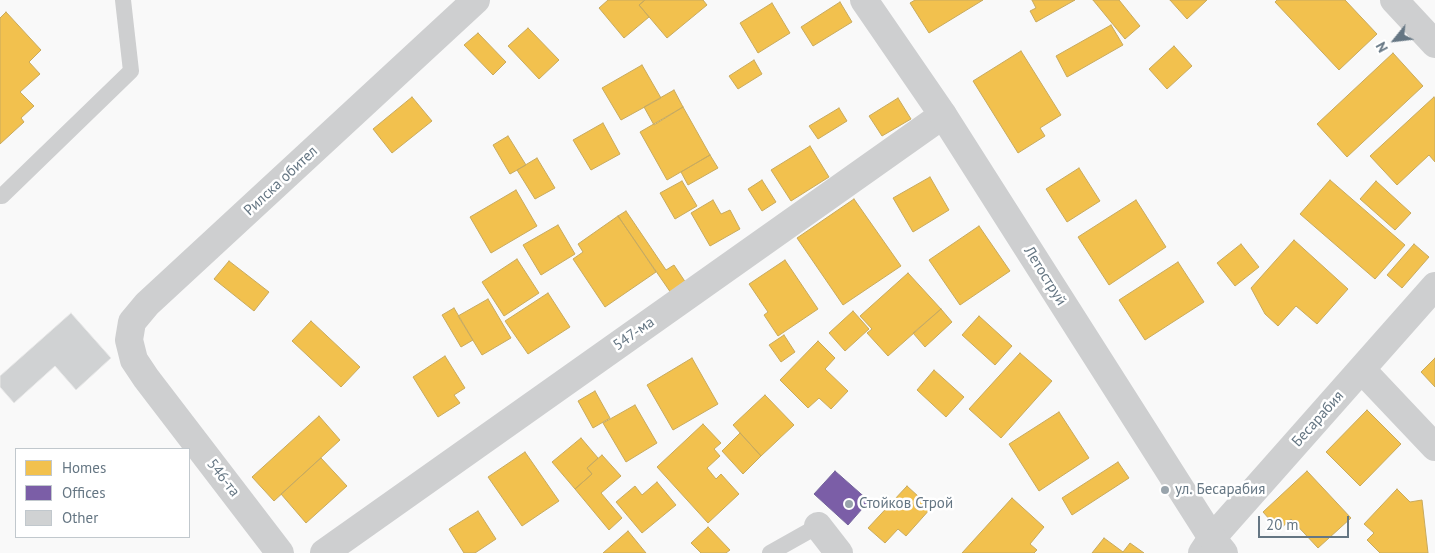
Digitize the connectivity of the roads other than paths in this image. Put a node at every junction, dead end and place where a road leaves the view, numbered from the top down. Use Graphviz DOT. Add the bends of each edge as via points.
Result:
graph roads {
  1 [pos="123,0"];
  2 [pos="476,0"];
  3 [pos="864,0"];
  4 [pos="1394,0"];
  5 [pos="1435,44"];
  6 [pos="943,115"];
  7 [pos="0,196"];
  8 [pos="1435,286"];
  9 [pos="1362,370"];
  10 [pos="146,378"];
  11 [pos="1435,447"];
  12 [pos="818,526"];
  13 [pos="1213,548"];
  14 [pos="280,553"];
  15 [pos="324,553"];
  16 [pos="770,553"];
  17 [pos="839,553"];
  1 -- 7 [label="lane" via="131,72"];
  2 -- 10 [label="street, Рилска обител" via="147,304 132,322 129,340 134,360"];
  3 -- 6 [label="street, Летоструй"];
  4 -- 5 [label="street"];
  6 -- 13 [label="street, Летоструй"];
  6 -- 15 [label="street, 547-ма"];
  8 -- 9 [label="street, Бесарабия"];
  9 -- 11 [label="street"];
  9 -- 13 [label="street, Бесарабия"];
  10 -- 14 [label="street, 546-та"];
  12 -- 16 [label="lane"];
  12 -- 17 [label="street"];
}
